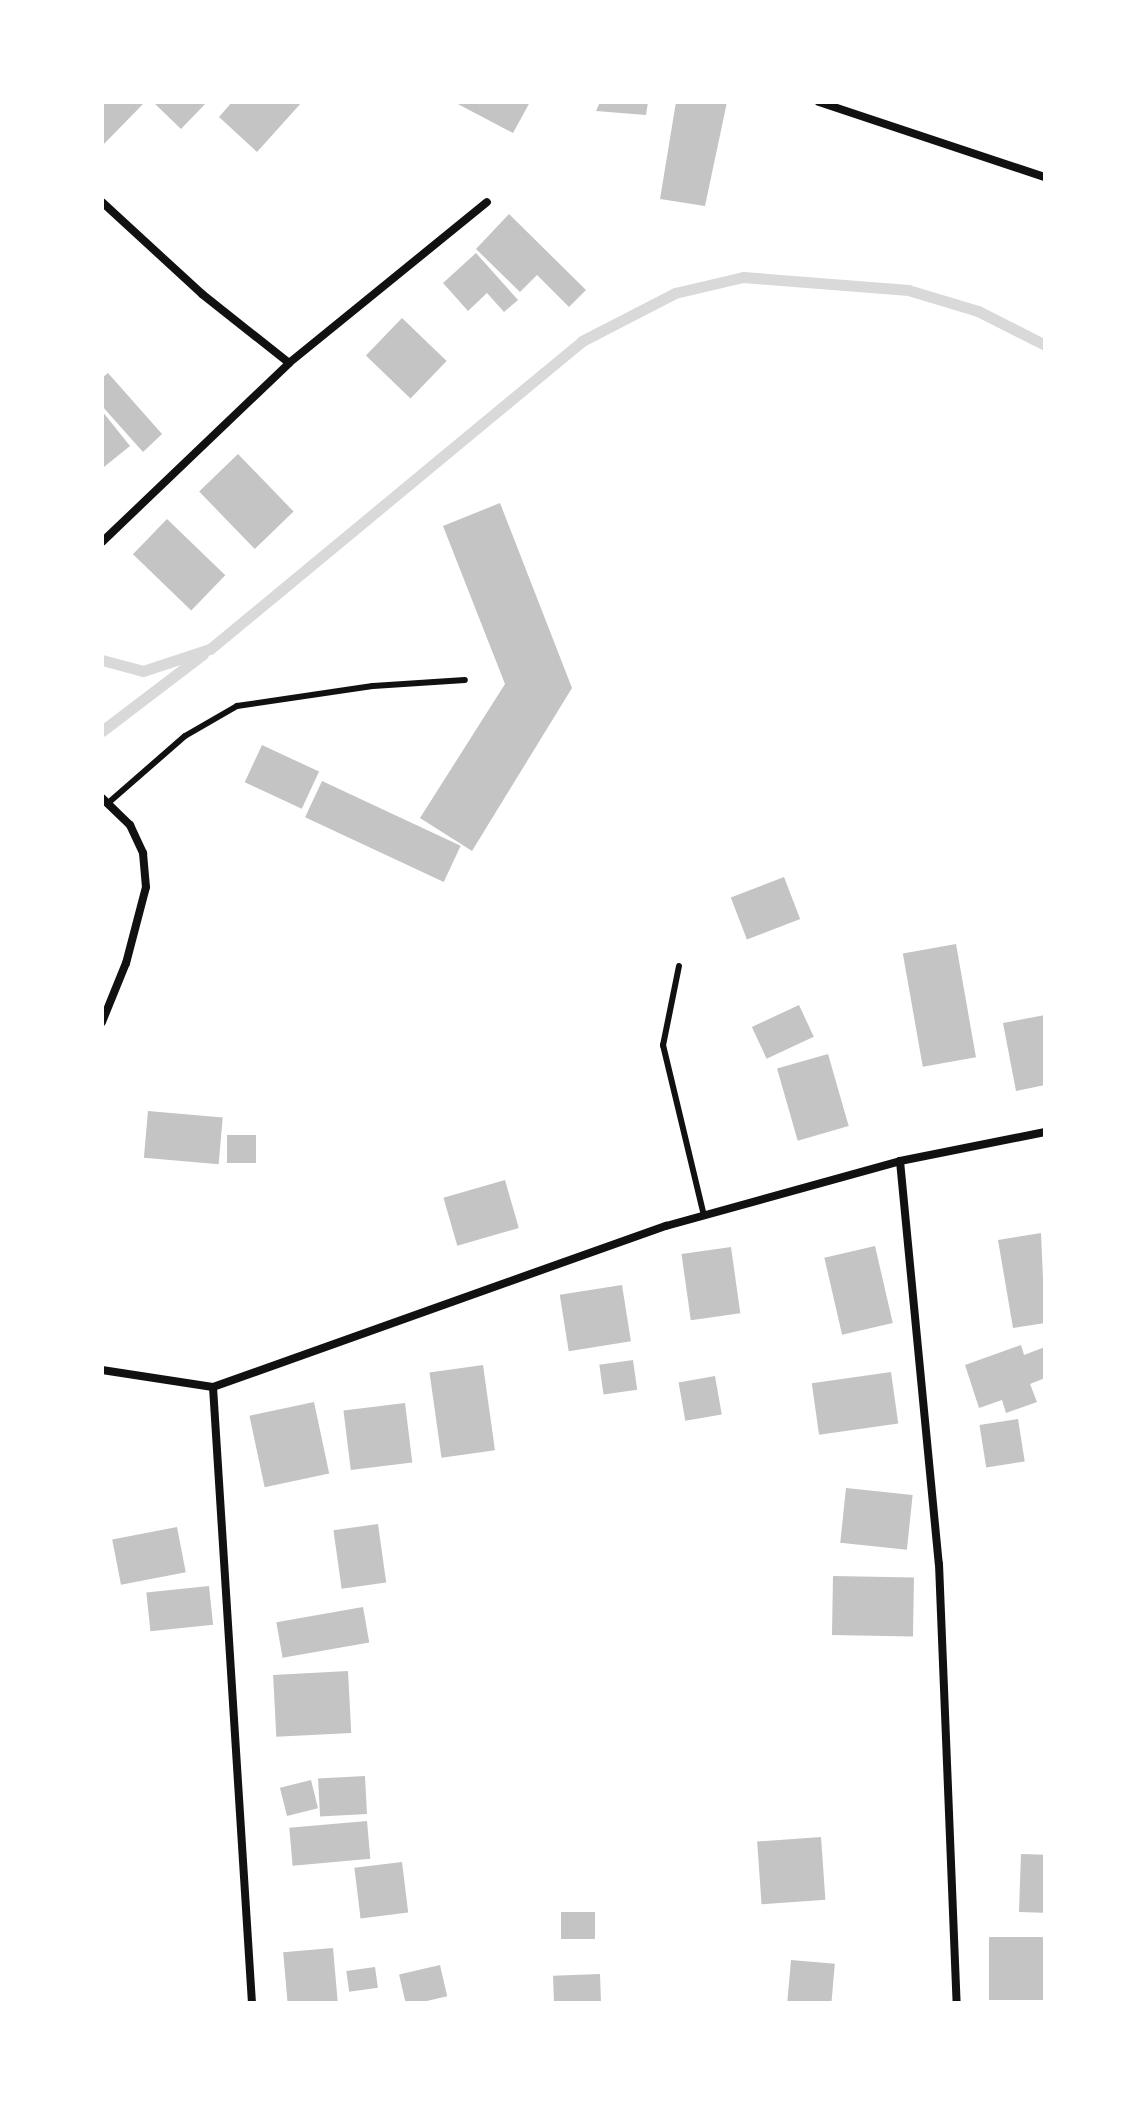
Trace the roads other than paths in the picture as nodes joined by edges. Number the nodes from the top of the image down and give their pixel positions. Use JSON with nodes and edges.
{"nodes":[{"id":1,"x":819,"y":102,"type":"edge"},
{"id":2,"x":1045,"y":177,"type":"edge"},
{"id":3,"x":102,"y":202,"type":"edge"},
{"id":4,"x":487,"y":202,"type":"dead end"},
{"id":5,"x":289,"y":363,"type":"junction"},
{"id":6,"x":102,"y":542,"type":"edge"},
{"id":7,"x":465,"y":680,"type":"dead end"},
{"id":8,"x":105,"y":801,"type":"edge"},
{"id":9,"x":679,"y":966,"type":"dead end"},
{"id":10,"x":102,"y":1022,"type":"edge"},
{"id":11,"x":1045,"y":1132,"type":"edge"},
{"id":12,"x":900,"y":1161,"type":"junction"},
{"id":13,"x":704,"y":1216,"type":"junction"},
{"id":14,"x":102,"y":1370,"type":"edge"},
{"id":15,"x":213,"y":1387,"type":"junction"},
{"id":16,"x":252,"y":2003,"type":"edge"},
{"id":17,"x":957,"y":2003,"type":"edge"}],
"edges":[{"from":1,"to":2,"type":"street"},
{"from":3,"to":5,"type":"street"},
{"from":4,"to":5,"type":"street"},
{"from":5,"to":6,"type":"street"},
{"from":7,"to":8,"type":"lane"},
{"from":8,"to":10,"type":"street"},
{"from":9,"to":13,"type":"lane"},
{"from":11,"to":12,"type":"street"},
{"from":12,"to":13,"type":"street"},
{"from":12,"to":17,"type":"street"},
{"from":13,"to":15,"type":"street"},
{"from":14,"to":15,"type":"street"},
{"from":15,"to":16,"type":"street"}]}
